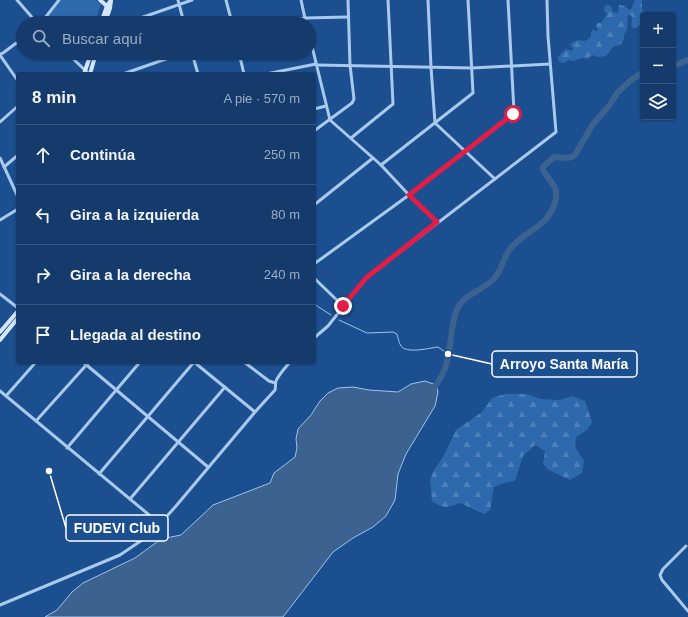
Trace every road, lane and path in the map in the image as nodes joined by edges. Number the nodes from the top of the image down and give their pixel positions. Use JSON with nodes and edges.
{"nodes":[{"id":1,"x":17,"y":0,"type":"edge"},
{"id":2,"x":59,"y":0,"type":"edge"},
{"id":3,"x":100,"y":0,"type":"edge"},
{"id":4,"x":110,"y":0,"type":"edge"},
{"id":5,"x":178,"y":0,"type":"edge"},
{"id":6,"x":192,"y":0,"type":"edge"},
{"id":7,"x":226,"y":0,"type":"edge"},
{"id":8,"x":301,"y":0,"type":"edge"},
{"id":9,"x":348,"y":0,"type":"edge"},
{"id":10,"x":388,"y":0,"type":"edge"},
{"id":11,"x":428,"y":0,"type":"edge"},
{"id":12,"x":468,"y":0,"type":"edge"},
{"id":13,"x":508,"y":0,"type":"edge"},
{"id":14,"x":547,"y":0,"type":"edge"},
{"id":15,"x":179,"y":4,"type":"junction"},
{"id":16,"x":108,"y":7,"type":"junction"},
{"id":17,"x":30,"y":16,"type":"edge"},
{"id":18,"x":46,"y":16,"type":"edge"},
{"id":19,"x":104,"y":16,"type":"edge"},
{"id":20,"x":106,"y":16,"type":"edge"},
{"id":21,"x":146,"y":16,"type":"edge"},
{"id":22,"x":182,"y":16,"type":"edge"},
{"id":23,"x":230,"y":16,"type":"edge"},
{"id":24,"x":305,"y":16,"type":"edge"},
{"id":25,"x":348,"y":17,"type":"junction"},
{"id":26,"x":316,"y":18,"type":"edge"},
{"id":27,"x":16,"y":43,"type":"edge"},
{"id":28,"x":0,"y":54,"type":"edge"},
{"id":29,"x":74,"y":60,"type":"edge"},
{"id":30,"x":89,"y":60,"type":"edge"},
{"id":31,"x":94,"y":60,"type":"edge"},
{"id":32,"x":162,"y":60,"type":"edge"},
{"id":33,"x":194,"y":60,"type":"edge"},
{"id":34,"x":241,"y":60,"type":"edge"},
{"id":35,"x":315,"y":60,"type":"edge"},
{"id":36,"x":550,"y":64,"type":"junction"},
{"id":37,"x":316,"y":65,"type":"junction"},
{"id":38,"x":350,"y":65,"type":"junction"},
{"id":39,"x":431,"y":67,"type":"junction"},
{"id":40,"x":510,"y":67,"type":"junction"},
{"id":41,"x":392,"y":68,"type":"junction"},
{"id":42,"x":472,"y":68,"type":"junction"},
{"id":43,"x":85,"y":72,"type":"edge"},
{"id":44,"x":91,"y":72,"type":"edge"},
{"id":45,"x":129,"y":72,"type":"edge"},
{"id":46,"x":197,"y":72,"type":"edge"},
{"id":47,"x":244,"y":72,"type":"edge"},
{"id":48,"x":277,"y":72,"type":"edge"},
{"id":49,"x":16,"y":78,"type":"edge"},
{"id":50,"x":326,"y":106,"type":"junction"},
{"id":51,"x":16,"y":108,"type":"edge"},
{"id":52,"x":316,"y":108,"type":"edge"},
{"id":53,"x":330,"y":120,"type":"junction"},
{"id":54,"x":0,"y":122,"type":"edge"},
{"id":55,"x":435,"y":123,"type":"junction"},
{"id":56,"x":316,"y":130,"type":"edge"},
{"id":57,"x":351,"y":138,"type":"junction"},
{"id":58,"x":466,"y":151,"type":"junction"},
{"id":59,"x":16,"y":157,"type":"edge"},
{"id":60,"x":0,"y":158,"type":"edge"},
{"id":61,"x":373,"y":158,"type":"junction"},
{"id":62,"x":380,"y":165,"type":"junction"},
{"id":63,"x":4,"y":167,"type":"junction"},
{"id":64,"x":495,"y":180,"type":"junction"},
{"id":65,"x":16,"y":193,"type":"edge"},
{"id":66,"x":409,"y":195,"type":"junction"},
{"id":67,"x":316,"y":203,"type":"edge"},
{"id":68,"x":16,"y":210,"type":"edge"},
{"id":69,"x":0,"y":220,"type":"edge"},
{"id":70,"x":437,"y":222,"type":"junction"},
{"id":71,"x":316,"y":263,"type":"edge"},
{"id":72,"x":316,"y":280,"type":"edge"},
{"id":73,"x":0,"y":294,"type":"edge"},
{"id":74,"x":343,"y":306,"type":"junction"},
{"id":75,"x":16,"y":307,"type":"edge"},
{"id":76,"x":16,"y":312,"type":"edge"},
{"id":77,"x":16,"y":320,"type":"edge"},
{"id":78,"x":0,"y":332,"type":"edge"},
{"id":79,"x":316,"y":336,"type":"edge"},
{"id":80,"x":0,"y":340,"type":"edge"},
{"id":81,"x":34,"y":364,"type":"edge"},
{"id":82,"x":87,"y":364,"type":"edge"},
{"id":83,"x":89,"y":364,"type":"edge"},
{"id":84,"x":138,"y":364,"type":"edge"},
{"id":85,"x":192,"y":364,"type":"edge"},
{"id":86,"x":196,"y":364,"type":"edge"},
{"id":87,"x":247,"y":364,"type":"edge"},
{"id":88,"x":288,"y":364,"type":"edge"},
{"id":89,"x":275,"y":383,"type":"junction"},
{"id":90,"x":225,"y":387,"type":"junction"},
{"id":91,"x":117,"y":390,"type":"junction"},
{"id":92,"x":0,"y":392,"type":"edge"},
{"id":93,"x":6,"y":396,"type":"junction"},
{"id":94,"x":254,"y":412,"type":"junction"},
{"id":95,"x":148,"y":416,"type":"junction"},
{"id":96,"x":36,"y":421,"type":"junction"},
{"id":97,"x":178,"y":441,"type":"junction"},
{"id":98,"x":67,"y":448,"type":"junction"},
{"id":99,"x":208,"y":467,"type":"junction"},
{"id":100,"x":99,"y":474,"type":"junction"},
{"id":101,"x":130,"y":499,"type":"junction"},
{"id":102,"x":160,"y":524,"type":"junction"},
{"id":103,"x":686,"y":546,"type":"dead end"},
{"id":104,"x":0,"y":605,"type":"edge"},
{"id":105,"x":688,"y":611,"type":"edge"}],
"edges":[{"from":1,"to":17,"type":"street"},
{"from":2,"to":18,"type":"street"},
{"from":3,"to":16,"type":"street"},
{"from":4,"to":16,"type":"street"},
{"from":5,"to":15,"type":"street"},
{"from":6,"to":15,"type":"street"},
{"from":7,"to":23,"type":"street"},
{"from":8,"to":24,"type":"street"},
{"from":9,"to":25,"type":"street"},
{"from":10,"to":41,"type":"street"},
{"from":11,"to":39,"type":"street"},
{"from":12,"to":42,"type":"street"},
{"from":13,"to":40,"type":"street"},
{"from":14,"to":36,"type":"street"},
{"from":15,"to":21,"type":"street"},
{"from":15,"to":22,"type":"street"},
{"from":16,"to":19,"type":"street"},
{"from":16,"to":20,"type":"street"},
{"from":25,"to":26,"type":"street"},
{"from":25,"to":38,"type":"street"},
{"from":27,"to":28,"type":"street"},
{"from":28,"to":49,"type":"street"},
{"from":29,"to":43,"type":"street"},
{"from":30,"to":43,"type":"street"},
{"from":31,"to":44,"type":"street"},
{"from":32,"to":45,"type":"street"},
{"from":33,"to":46,"type":"street"},
{"from":34,"to":47,"type":"street"},
{"from":35,"to":37,"type":"street"},
{"from":36,"to":40,"type":"street"},
{"from":36,"to":64,"type":"street"},
{"from":37,"to":38,"type":"street"},
{"from":37,"to":48,"type":"street"},
{"from":37,"to":50,"type":"street"},
{"from":38,"to":41,"type":"street"},
{"from":38,"to":53,"type":"street"},
{"from":39,"to":41,"type":"street"},
{"from":39,"to":42,"type":"street"},
{"from":39,"to":55,"type":"street"},
{"from":40,"to":42,"type":"street"},
{"from":40,"to":58,"type":"street"},
{"from":41,"to":57,"type":"street"},
{"from":42,"to":55,"type":"street"},
{"from":50,"to":52,"type":"street"},
{"from":50,"to":53,"type":"street"},
{"from":51,"to":54,"type":"street"},
{"from":53,"to":56,"type":"street"},
{"from":53,"to":57,"type":"street"},
{"from":55,"to":58,"type":"street"},
{"from":55,"to":62,"type":"street"},
{"from":57,"to":61,"type":"street"},
{"from":58,"to":64,"type":"street"},
{"from":58,"to":66,"type":"street"},
{"from":59,"to":63,"type":"street"},
{"from":60,"to":63,"type":"street"},
{"from":61,"to":62,"type":"street"},
{"from":61,"to":67,"type":"street"},
{"from":62,"to":66,"type":"street"},
{"from":63,"to":65,"type":"street"},
{"from":64,"to":70,"type":"street"},
{"from":66,"to":70,"type":"street"},
{"from":66,"to":71,"type":"street"},
{"from":68,"to":69,"type":"street"},
{"from":70,"to":74,"type":"street"},
{"from":72,"to":74,"type":"street"},
{"from":73,"to":75,"type":"street"},
{"from":74,"to":79,"type":"street"},
{"from":76,"to":78,"type":"street"},
{"from":77,"to":80,"type":"street"},
{"from":81,"to":93,"type":"street"},
{"from":82,"to":96,"type":"street"},
{"from":83,"to":91,"type":"street"},
{"from":84,"to":91,"type":"street"},
{"from":85,"to":95,"type":"street"},
{"from":86,"to":90,"type":"street"},
{"from":87,"to":89,"type":"street"},
{"from":88,"to":89,"type":"street"},
{"from":89,"to":94,"type":"street"},
{"from":90,"to":94,"type":"street"},
{"from":90,"to":97,"type":"street"},
{"from":91,"to":95,"type":"street"},
{"from":91,"to":98,"type":"street"},
{"from":92,"to":93,"type":"street"},
{"from":93,"to":96,"type":"street"},
{"from":94,"to":99,"type":"street"},
{"from":95,"to":97,"type":"street"},
{"from":95,"to":100,"type":"street"},
{"from":96,"to":98,"type":"street"},
{"from":97,"to":99,"type":"street"},
{"from":97,"to":101,"type":"street"},
{"from":98,"to":100,"type":"street"},
{"from":99,"to":102,"type":"street"},
{"from":100,"to":101,"type":"street"},
{"from":101,"to":102,"type":"street"},
{"from":102,"to":104,"type":"street"},
{"from":103,"to":105,"type":"street"}]}
